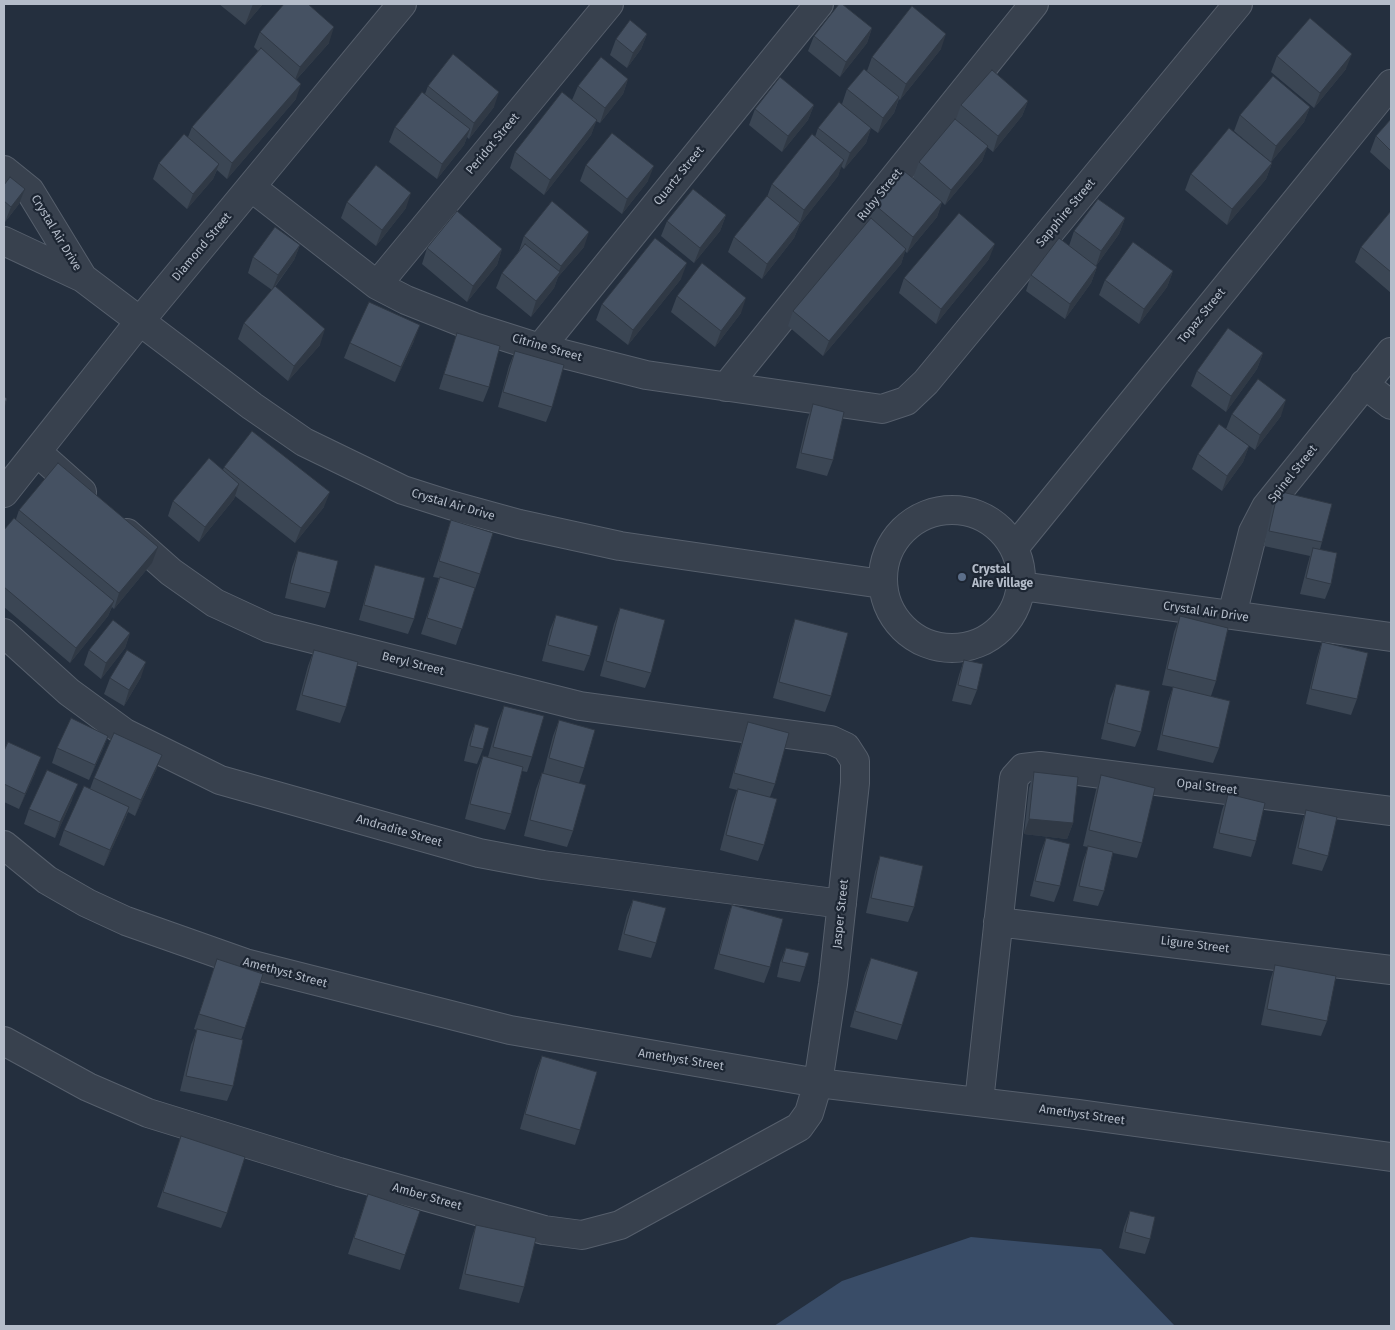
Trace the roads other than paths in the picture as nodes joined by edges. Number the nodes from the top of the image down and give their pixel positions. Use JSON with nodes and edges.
{"nodes":[{"id":1,"x":402,"y":4,"type":"edge"},
{"id":2,"x":609,"y":4,"type":"edge"},
{"id":3,"x":819,"y":4,"type":"edge"},
{"id":4,"x":1034,"y":4,"type":"edge"},
{"id":5,"x":1238,"y":4,"type":"edge"},
{"id":6,"x":1391,"y":84,"type":"edge"},
{"id":7,"x":4,"y":170,"type":"edge"},
{"id":8,"x":251,"y":188,"type":"junction"},
{"id":9,"x":4,"y":241,"type":"edge"},
{"id":10,"x":84,"y":278,"type":"junction"},
{"id":11,"x":377,"y":285,"type":"junction"},
{"id":12,"x":140,"y":321,"type":"junction"},
{"id":13,"x":540,"y":348,"type":"junction"},
{"id":14,"x":1391,"y":352,"type":"edge"},
{"id":15,"x":1364,"y":384,"type":"junction"},
{"id":16,"x":726,"y":387,"type":"junction"},
{"id":17,"x":1391,"y":405,"type":"edge"},
{"id":18,"x":882,"y":409,"type":"joint"},
{"id":19,"x":37,"y":452,"type":"junction"},
{"id":20,"x":4,"y":493,"type":"edge"},
{"id":21,"x":1014,"y":548,"type":"junction"},
{"id":22,"x":882,"y":584,"type":"junction"},
{"id":23,"x":1021,"y":586,"type":"junction"},
{"id":24,"x":1232,"y":615,"type":"junction"},
{"id":25,"x":4,"y":633,"type":"edge"},
{"id":26,"x":1391,"y":637,"type":"edge"},
{"id":27,"x":846,"y":747,"type":"joint"},
{"id":28,"x":1391,"y":811,"type":"edge"},
{"id":29,"x":4,"y":845,"type":"edge"},
{"id":30,"x":842,"y":904,"type":"junction"},
{"id":31,"x":998,"y":922,"type":"junction"},
{"id":32,"x":1391,"y":970,"type":"edge"},
{"id":33,"x":4,"y":1041,"type":"edge"},
{"id":34,"x":818,"y":1082,"type":"junction"},
{"id":35,"x":979,"y":1102,"type":"junction"},
{"id":36,"x":1391,"y":1157,"type":"edge"}],
"edges":[{"from":1,"to":8,"type":"street","name":"Diamond Street"},
{"from":2,"to":11,"type":"street","name":"Peridot Street"},
{"from":3,"to":13,"type":"street","name":"Quartz Street"},
{"from":4,"to":16,"type":"street","name":"Ruby Street"},
{"from":5,"to":18,"type":"street","name":"Sapphire Street"},
{"from":6,"to":21,"type":"street","name":"Topaz Street"},
{"from":7,"to":10,"type":"street","name":"Crystal Air Drive"},
{"from":8,"to":11,"type":"street","name":"Citrine Street"},
{"from":8,"to":12,"type":"street","name":"Diamond Street"},
{"from":9,"to":10,"type":"street","name":"Crystal Air Drive"},
{"from":10,"to":12,"type":"street","name":"Crystal Air Drive"},
{"from":11,"to":13,"type":"street","name":"Citrine Street"},
{"from":12,"to":19,"type":"street","name":"Diamond Street"},
{"from":12,"to":22,"type":"street","name":"Crystal Air Drive"},
{"from":13,"to":16,"type":"street","name":"Citrine Street"},
{"from":14,"to":15,"type":"street","name":"Spinel Street"},
{"from":15,"to":17,"type":"street"},
{"from":15,"to":24,"type":"street","name":"Spinel Street"},
{"from":16,"to":18,"type":"street","name":"Citrine Street"},
{"from":19,"to":20,"type":"street","name":"Diamond Street"},
{"from":19,"to":27,"type":"street","name":"Beryl Street"},
{"from":21,"to":22,"type":"street"},
{"from":21,"to":23,"type":"street"},
{"from":22,"to":23,"type":"street"},
{"from":23,"to":24,"type":"street","name":"Crystal Air Drive"},
{"from":24,"to":26,"type":"street","name":"Crystal Air Drive"},
{"from":25,"to":30,"type":"street","name":"Andradite Street"},
{"from":27,"to":30,"type":"street","name":"Jasper Street"},
{"from":28,"to":31,"type":"street","name":"Opal Street"},
{"from":29,"to":34,"type":"street","name":"Amethyst Street"},
{"from":30,"to":34,"type":"street","name":"Jasper Street"},
{"from":31,"to":32,"type":"street","name":"Ligure Street"},
{"from":31,"to":35,"type":"street"},
{"from":33,"to":34,"type":"street","name":"Amber Street"},
{"from":34,"to":35,"type":"street","name":"Amethyst Street"},
{"from":35,"to":36,"type":"street","name":"Amethyst Street"}]}
